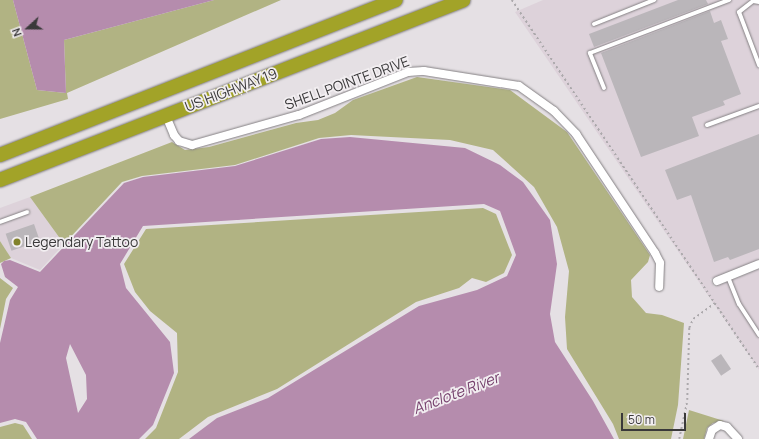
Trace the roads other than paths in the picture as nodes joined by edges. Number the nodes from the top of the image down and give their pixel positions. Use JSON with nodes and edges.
{"nodes":[{"id":1,"x":396,"y":0,"type":"edge"},
{"id":2,"x":463,"y":0,"type":"edge"},
{"id":3,"x":654,"y":0,"type":"edge"},
{"id":4,"x":729,"y":0,"type":"edge"},
{"id":5,"x":753,"y":1,"type":"edge"},
{"id":6,"x":759,"y":2,"type":"edge"},
{"id":7,"x":594,"y":24,"type":"dead end"},
{"id":8,"x":759,"y":65,"type":"edge"},
{"id":9,"x":604,"y":88,"type":"dead end"},
{"id":10,"x":759,"y":106,"type":"edge"},
{"id":11,"x":166,"y":116,"type":"junction"},
{"id":12,"x":707,"y":125,"type":"dead end"},
{"id":13,"x":1,"y":155,"type":"edge"},
{"id":14,"x":0,"y":180,"type":"edge"},
{"id":15,"x":27,"y":212,"type":"dead end"},
{"id":16,"x":0,"y":222,"type":"edge"},
{"id":17,"x":759,"y":264,"type":"edge"},
{"id":18,"x":728,"y":276,"type":"junction"},
{"id":19,"x":717,"y":281,"type":"dead end"},
{"id":20,"x":659,"y":287,"type":"dead end"},
{"id":21,"x":759,"y":335,"type":"edge"},
{"id":22,"x":709,"y":439,"type":"edge"},
{"id":23,"x":738,"y":439,"type":"edge"}],
"edges":[{"from":1,"to":13,"type":"highway","name":"US HIGHWAY 19"},
{"from":2,"to":11,"type":"highway","name":"US HIGHWAY 19"},
{"from":3,"to":7,"type":"lane"},
{"from":4,"to":9,"type":"lane"},
{"from":5,"to":6,"type":"lane"},
{"from":5,"to":8,"type":"lane"},
{"from":10,"to":12,"type":"lane"},
{"from":11,"to":14,"type":"highway","name":"US HIGHWAY 19"},
{"from":11,"to":20,"type":"street","name":"SHELL POINTE DRIVE"},
{"from":15,"to":16,"type":"lane"},
{"from":17,"to":18,"type":"street"},
{"from":18,"to":19,"type":"street"},
{"from":18,"to":21,"type":"lane"},
{"from":22,"to":23,"type":"street"}]}
